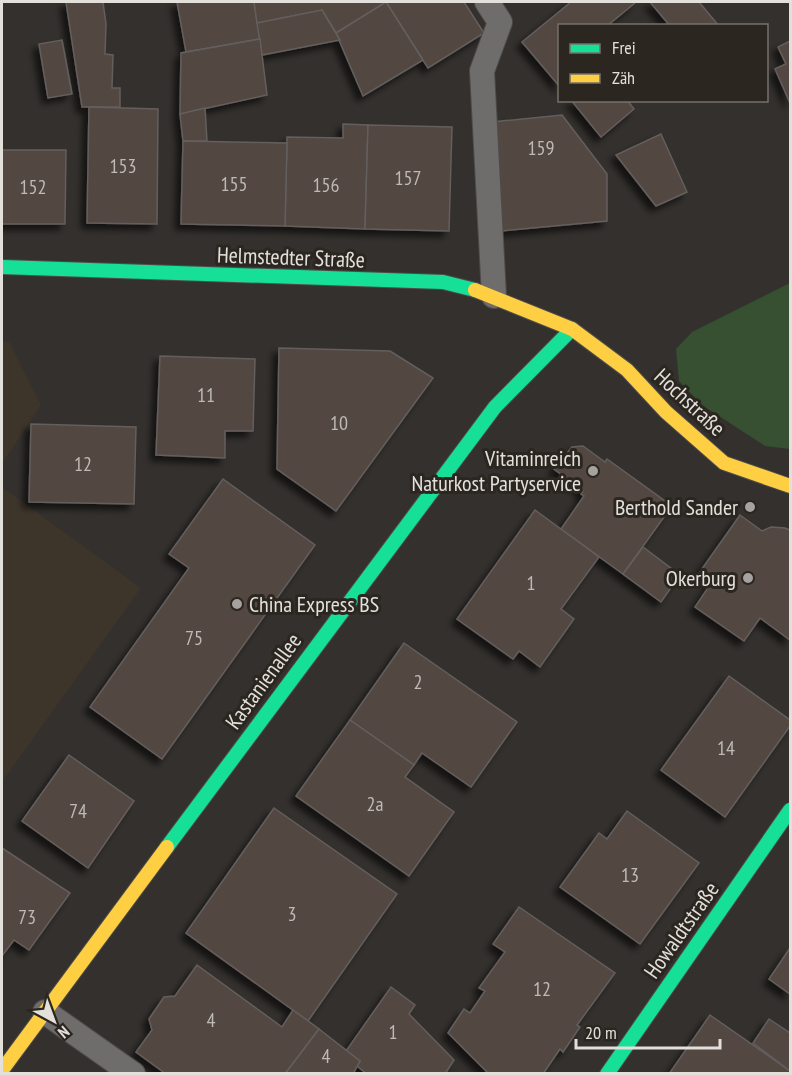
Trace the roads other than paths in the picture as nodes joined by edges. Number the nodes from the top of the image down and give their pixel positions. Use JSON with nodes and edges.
{"nodes":[{"id":1,"x":487,"y":2,"type":"edge"},
{"id":2,"x":2,"y":267,"type":"edge"},
{"id":3,"x":494,"y":296,"type":"junction"},
{"id":4,"x":572,"y":329,"type":"junction"},
{"id":5,"x":790,"y":486,"type":"edge"},
{"id":6,"x":790,"y":810,"type":"edge"},
{"id":7,"x":45,"y":1012,"type":"junction"},
{"id":8,"x":2,"y":1070,"type":"edge"},
{"id":9,"x":133,"y":1074,"type":"edge"},
{"id":10,"x":606,"y":1074,"type":"edge"}],
"edges":[{"from":1,"to":3,"type":"lane"},
{"from":2,"to":3,"type":"street","name":"Helmstedter Straße"},
{"from":3,"to":4,"type":"street","name":"Helmstedter Straße"},
{"from":4,"to":5,"type":"street","name":"Hochstraße"},
{"from":4,"to":7,"type":"street","name":"Kastanienallee"},
{"from":6,"to":10,"type":"street","name":"Howaldtstraße"},
{"from":7,"to":8,"type":"street","name":"Kastanienallee"},
{"from":7,"to":9,"type":"lane"}]}
